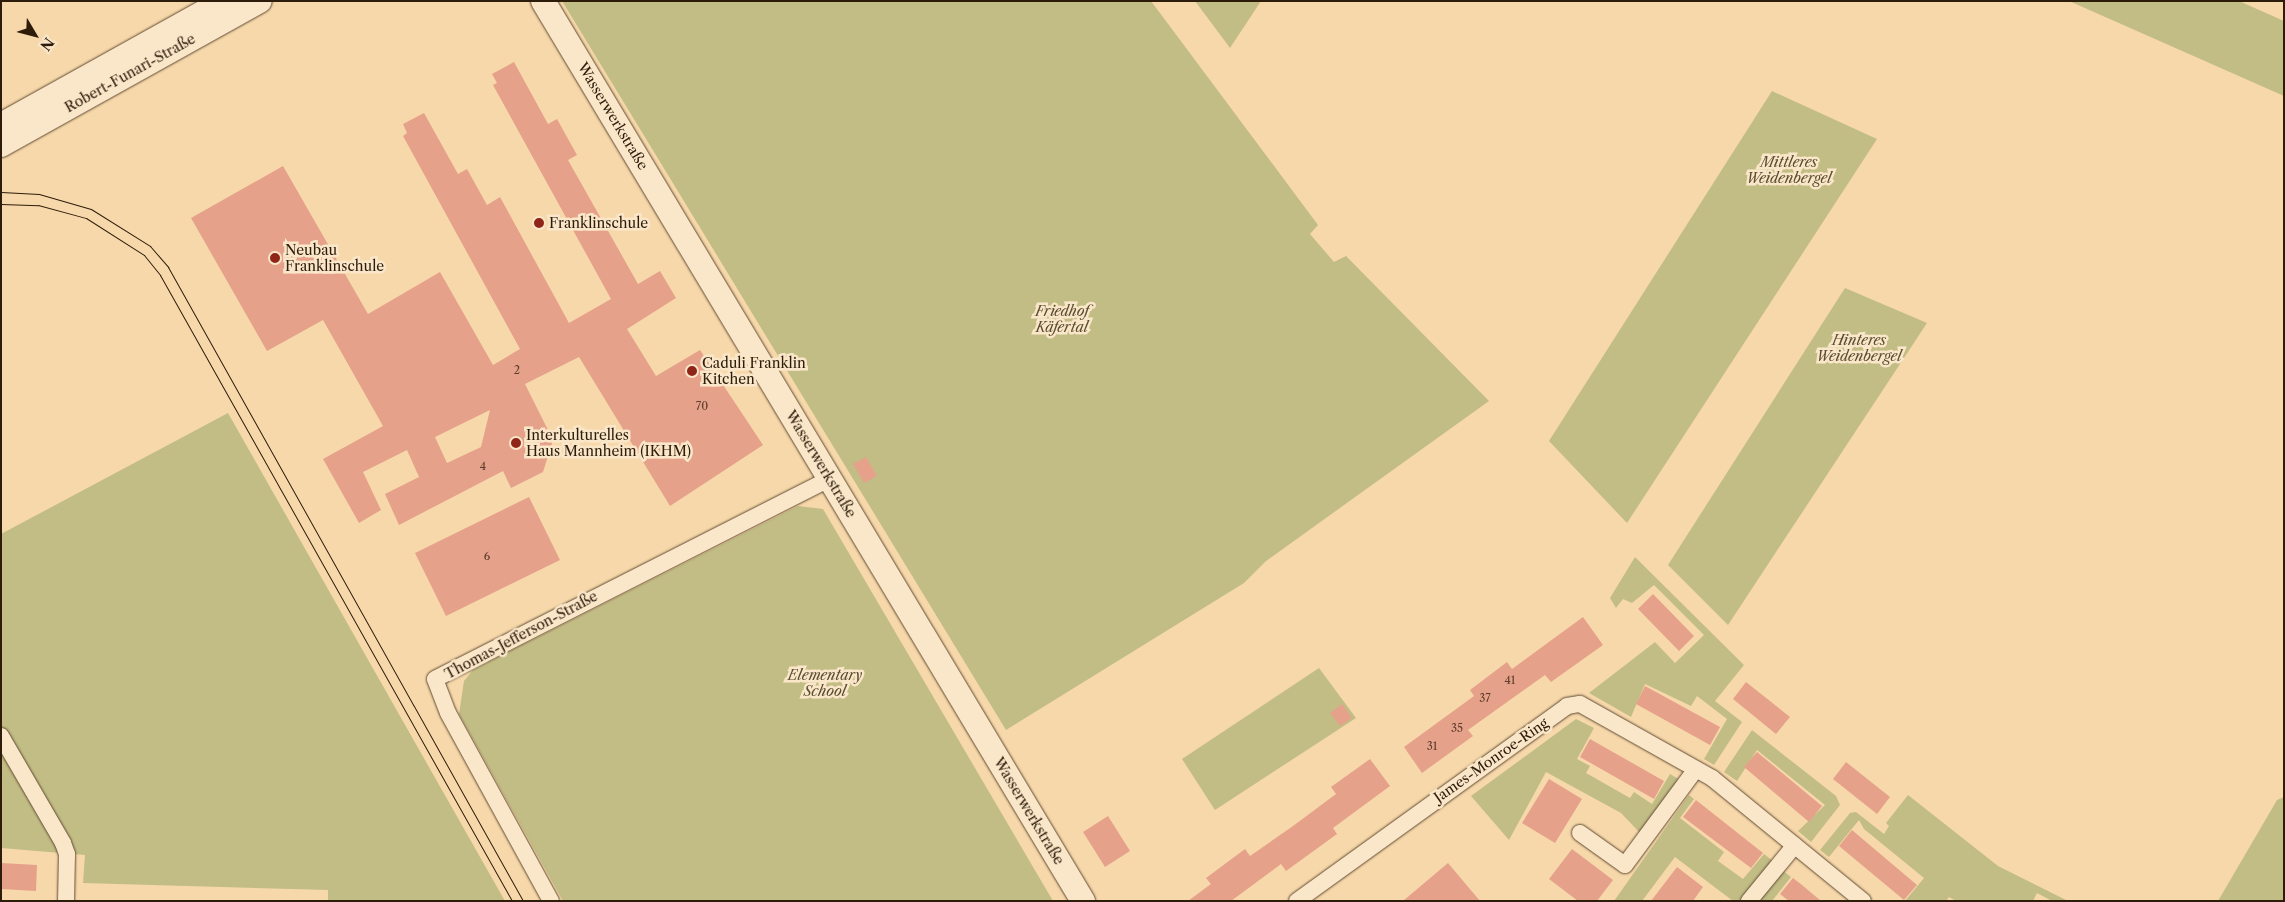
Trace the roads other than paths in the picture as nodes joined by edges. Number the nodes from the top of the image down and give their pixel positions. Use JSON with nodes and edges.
{"nodes":[{"id":1,"x":224,"y":1,"type":"edge"},
{"id":2,"x":260,"y":1,"type":"edge"},
{"id":3,"x":543,"y":1,"type":"edge"},
{"id":4,"x":1,"y":125,"type":"edge"},
{"id":5,"x":1,"y":145,"type":"edge"},
{"id":6,"x":830,"y":479,"type":"junction"},
{"id":7,"x":1,"y":736,"type":"edge"},
{"id":8,"x":1696,"y":769,"type":"junction"},
{"id":9,"x":1580,"y":833,"type":"dead end"},
{"id":10,"x":1795,"y":845,"type":"junction"},
{"id":11,"x":66,"y":901,"type":"edge"},
{"id":12,"x":551,"y":901,"type":"edge"},
{"id":13,"x":1083,"y":901,"type":"edge"},
{"id":14,"x":1297,"y":901,"type":"edge"},
{"id":15,"x":1749,"y":901,"type":"edge"},
{"id":16,"x":1863,"y":901,"type":"edge"}],
"edges":[{"from":1,"to":4,"type":"street","name":"Robert-Funari-Straße"},
{"from":2,"to":5,"type":"street","name":"Robert-Funari-Straße"},
{"from":3,"to":6,"type":"street","name":"Wasserwerkstraße"},
{"from":6,"to":12,"type":"street","name":"Thomas-Jefferson-Straße"},
{"from":6,"to":13,"type":"street","name":"Wasserwerkstraße"},
{"from":7,"to":11,"type":"street"},
{"from":8,"to":9,"type":"street"},
{"from":8,"to":10,"type":"street","name":"James-Monroe-Ring"},
{"from":8,"to":14,"type":"street","name":"James-Monroe-Ring"},
{"from":10,"to":15,"type":"street"},
{"from":10,"to":16,"type":"street","name":"James-Monroe-Ring"}]}
